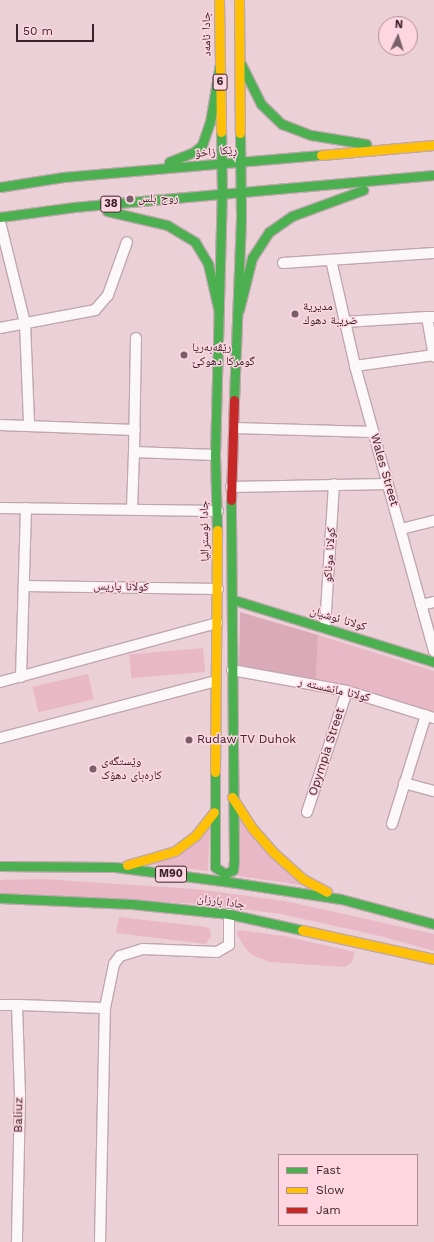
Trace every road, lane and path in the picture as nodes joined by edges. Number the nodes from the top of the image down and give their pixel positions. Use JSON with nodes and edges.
{"nodes":[{"id":1,"x":219,"y":0,"type":"edge"},
{"id":2,"x":239,"y":0,"type":"edge"},
{"id":3,"x":220,"y":64,"type":"junction"},
{"id":4,"x":240,"y":64,"type":"junction"},
{"id":5,"x":434,"y":145,"type":"edge"},
{"id":6,"x":413,"y":148,"type":"junction"},
{"id":7,"x":242,"y":162,"type":"junction"},
{"id":8,"x":221,"y":164,"type":"junction"},
{"id":9,"x":134,"y":171,"type":"junction"},
{"id":10,"x":434,"y":175,"type":"edge"},
{"id":11,"x":415,"y":177,"type":"junction"},
{"id":12,"x":0,"y":187,"type":"edge"},
{"id":13,"x":241,"y":192,"type":"junction"},
{"id":14,"x":222,"y":194,"type":"junction"},
{"id":15,"x":74,"y":207,"type":"junction"},
{"id":16,"x":0,"y":217,"type":"edge"},
{"id":17,"x":0,"y":222,"type":"edge"},
{"id":18,"x":127,"y":242,"type":"dead end"},
{"id":19,"x":434,"y":254,"type":"edge"},
{"id":20,"x":331,"y":260,"type":"junction"},
{"id":21,"x":283,"y":263,"type":"dead end"},
{"id":22,"x":239,"y":310,"type":"junction"},
{"id":23,"x":219,"y":312,"type":"junction"},
{"id":24,"x":430,"y":317,"type":"edge"},
{"id":25,"x":344,"y":322,"type":"junction"},
{"id":26,"x":26,"y":323,"type":"junction"},
{"id":27,"x":0,"y":328,"type":"edge"},
{"id":28,"x":136,"y":338,"type":"dead end"},
{"id":29,"x":434,"y":355,"type":"edge"},
{"id":30,"x":355,"y":366,"type":"junction"},
{"id":31,"x":29,"y":424,"type":"junction"},
{"id":32,"x":0,"y":425,"type":"edge"},
{"id":33,"x":234,"y":428,"type":"junction"},
{"id":34,"x":134,"y":430,"type":"junction"},
{"id":35,"x":373,"y":432,"type":"junction"},
{"id":36,"x":134,"y":452,"type":"junction"},
{"id":37,"x":215,"y":455,"type":"junction"},
{"id":38,"x":334,"y":484,"type":"junction"},
{"id":39,"x":388,"y":484,"type":"junction"},
{"id":40,"x":231,"y":487,"type":"junction"},
{"id":41,"x":0,"y":508,"type":"edge"},
{"id":42,"x":26,"y":508,"type":"junction"},
{"id":43,"x":132,"y":510,"type":"junction"},
{"id":44,"x":218,"y":511,"type":"junction"},
{"id":45,"x":434,"y":521,"type":"edge"},
{"id":46,"x":401,"y":530,"type":"junction"},
{"id":47,"x":25,"y":586,"type":"junction"},
{"id":48,"x":218,"y":589,"type":"junction"},
{"id":49,"x":234,"y":600,"type":"junction"},
{"id":50,"x":434,"y":602,"type":"edge"},
{"id":51,"x":422,"y":605,"type":"junction"},
{"id":52,"x":217,"y":623,"type":"junction"},
{"id":53,"x":325,"y":627,"type":"junction"},
{"id":54,"x":434,"y":651,"type":"edge"},
{"id":55,"x":434,"y":662,"type":"edge"},
{"id":56,"x":232,"y":670,"type":"junction"},
{"id":57,"x":21,"y":677,"type":"junction"},
{"id":58,"x":215,"y":681,"type":"junction"},
{"id":59,"x":0,"y":682,"type":"edge"},
{"id":60,"x":347,"y":692,"type":"junction"},
{"id":61,"x":430,"y":716,"type":"edge"},
{"id":62,"x":0,"y":738,"type":"edge"},
{"id":63,"x":404,"y":783,"type":"junction"},
{"id":64,"x":434,"y":791,"type":"edge"},
{"id":65,"x":232,"y":797,"type":"junction"},
{"id":66,"x":214,"y":812,"type":"junction"},
{"id":67,"x":307,"y":812,"type":"dead end"},
{"id":68,"x":392,"y":824,"type":"dead end"},
{"id":69,"x":0,"y":866,"type":"edge"},
{"id":70,"x":115,"y":867,"type":"junction"},
{"id":71,"x":0,"y":898,"type":"edge"},
{"id":72,"x":341,"y":899,"type":"junction"},
{"id":73,"x":229,"y":914,"type":"junction"},
{"id":74,"x":434,"y":924,"type":"edge"},
{"id":75,"x":434,"y":959,"type":"edge"},
{"id":76,"x":0,"y":1005,"type":"edge"},
{"id":77,"x":17,"y":1005,"type":"junction"},
{"id":78,"x":105,"y":1008,"type":"junction"},
{"id":79,"x":17,"y":1242,"type":"edge"},
{"id":80,"x":100,"y":1242,"type":"edge"}],
"edges":[{"from":1,"to":3,"type":"main road","name":"جادا ئامەد","number":"6"},
{"from":2,"to":4,"type":"main road","number":"6"},
{"from":3,"to":8,"type":"main road","name":"جادا ئامەد","number":"6"},
{"from":3,"to":9,"type":"main road"},
{"from":4,"to":6,"type":"main road"},
{"from":4,"to":7,"type":"main road","number":"6"},
{"from":5,"to":6,"type":"main road","name":"ڕێکا زاخۆ"},
{"from":6,"to":7,"type":"main road","name":"ڕێکا زاخۆ"},
{"from":7,"to":8,"type":"main road","name":"ڕێکا زاخۆ"},
{"from":7,"to":13,"type":"main road"},
{"from":8,"to":9,"type":"main road","name":"ڕێکا زاخۆ"},
{"from":8,"to":14,"type":"main road","name":"جادا ئامەد"},
{"from":9,"to":12,"type":"main road","name":"ڕێکا زاخۆ"},
{"from":10,"to":11,"type":"main road","number":"38"},
{"from":11,"to":13,"type":"main road","number":"38"},
{"from":11,"to":22,"type":"main road"},
{"from":13,"to":14,"type":"main road","number":"38"},
{"from":13,"to":22,"type":"main road"},
{"from":14,"to":15,"type":"main road","number":"38"},
{"from":14,"to":23,"type":"main road","name":"جادا ئوسترالیا"},
{"from":15,"to":16,"type":"main road","number":"38"},
{"from":15,"to":23,"type":"main road"},
{"from":17,"to":26,"type":"street"},
{"from":18,"to":26,"type":"street"},
{"from":19,"to":20,"type":"street"},
{"from":20,"to":21,"type":"street"},
{"from":20,"to":25,"type":"street","name":"Wales Street"},
{"from":22,"to":33,"type":"main road"},
{"from":23,"to":37,"type":"main road","name":"جادا ئوسترالیا"},
{"from":24,"to":25,"type":"street"},
{"from":24,"to":29,"type":"street"},
{"from":25,"to":30,"type":"street","name":"Wales Street"},
{"from":26,"to":27,"type":"street"},
{"from":26,"to":31,"type":"street"},
{"from":28,"to":34,"type":"street"},
{"from":29,"to":30,"type":"street"},
{"from":30,"to":35,"type":"street","name":"Wales Street"},
{"from":31,"to":32,"type":"street"},
{"from":31,"to":34,"type":"street"},
{"from":33,"to":35,"type":"street"},
{"from":33,"to":40,"type":"main road"},
{"from":34,"to":36,"type":"street"},
{"from":35,"to":39,"type":"street","name":"Wales Street"},
{"from":36,"to":37,"type":"street"},
{"from":36,"to":43,"type":"street"},
{"from":37,"to":44,"type":"main road","name":"جادا ئوسترالیا"},
{"from":38,"to":39,"type":"street"},
{"from":38,"to":40,"type":"street"},
{"from":38,"to":53,"type":"street","name":"كولانا موناكو"},
{"from":39,"to":46,"type":"street","name":"Wales Street"},
{"from":40,"to":49,"type":"main road"},
{"from":41,"to":42,"type":"street"},
{"from":42,"to":43,"type":"street"},
{"from":42,"to":47,"type":"street"},
{"from":43,"to":44,"type":"street"},
{"from":44,"to":48,"type":"main road","name":"جادا ئوسترالیا"},
{"from":45,"to":46,"type":"street"},
{"from":46,"to":51,"type":"street","name":"Wales Street"},
{"from":47,"to":48,"type":"street","name":"كولانا پاریس"},
{"from":47,"to":57,"type":"street"},
{"from":48,"to":52,"type":"main road","name":"جادا ئوسترالیا"},
{"from":49,"to":53,"type":"main road","name":"كولانا ئوشيان"},
{"from":49,"to":56,"type":"main road"},
{"from":50,"to":51,"type":"street"},
{"from":51,"to":54,"type":"street","name":"Wales Street"},
{"from":52,"to":57,"type":"street"},
{"from":52,"to":58,"type":"main road","name":"جادا ئوسترالیا"},
{"from":53,"to":55,"type":"main road","name":"كولانا ئوشيان"},
{"from":56,"to":60,"type":"street","name":"كولانا مانشسته ر"},
{"from":56,"to":65,"type":"main road"},
{"from":57,"to":59,"type":"street"},
{"from":58,"to":62,"type":"street"},
{"from":58,"to":66,"type":"main road","name":"جادا ئوسترالیا"},
{"from":60,"to":61,"type":"street","name":"كولانا مانشسته ر"},
{"from":60,"to":67,"type":"street","name":"Opympia Street"},
{"from":61,"to":63,"type":"street"},
{"from":63,"to":64,"type":"street"},
{"from":63,"to":68,"type":"street"},
{"from":65,"to":66,"type":"main road","name":"جادا ئوسترالیا"},
{"from":65,"to":72,"type":"main road"},
{"from":66,"to":70,"type":"main road"},
{"from":69,"to":70,"type":"main road","name":"جادا بارزان","number":"M90"},
{"from":70,"to":72,"type":"main road","name":"جادا بارزان","number":"M90"},
{"from":71,"to":73,"type":"main road","name":"جادا بارزان"},
{"from":72,"to":74,"type":"main road","name":"جادا بارزان","number":"M90"},
{"from":73,"to":75,"type":"main road","name":"جادا بارزان"},
{"from":73,"to":78,"type":"street"},
{"from":76,"to":77,"type":"street"},
{"from":77,"to":78,"type":"street"},
{"from":77,"to":79,"type":"street","name":"Baliuz"},
{"from":78,"to":80,"type":"street"}]}
